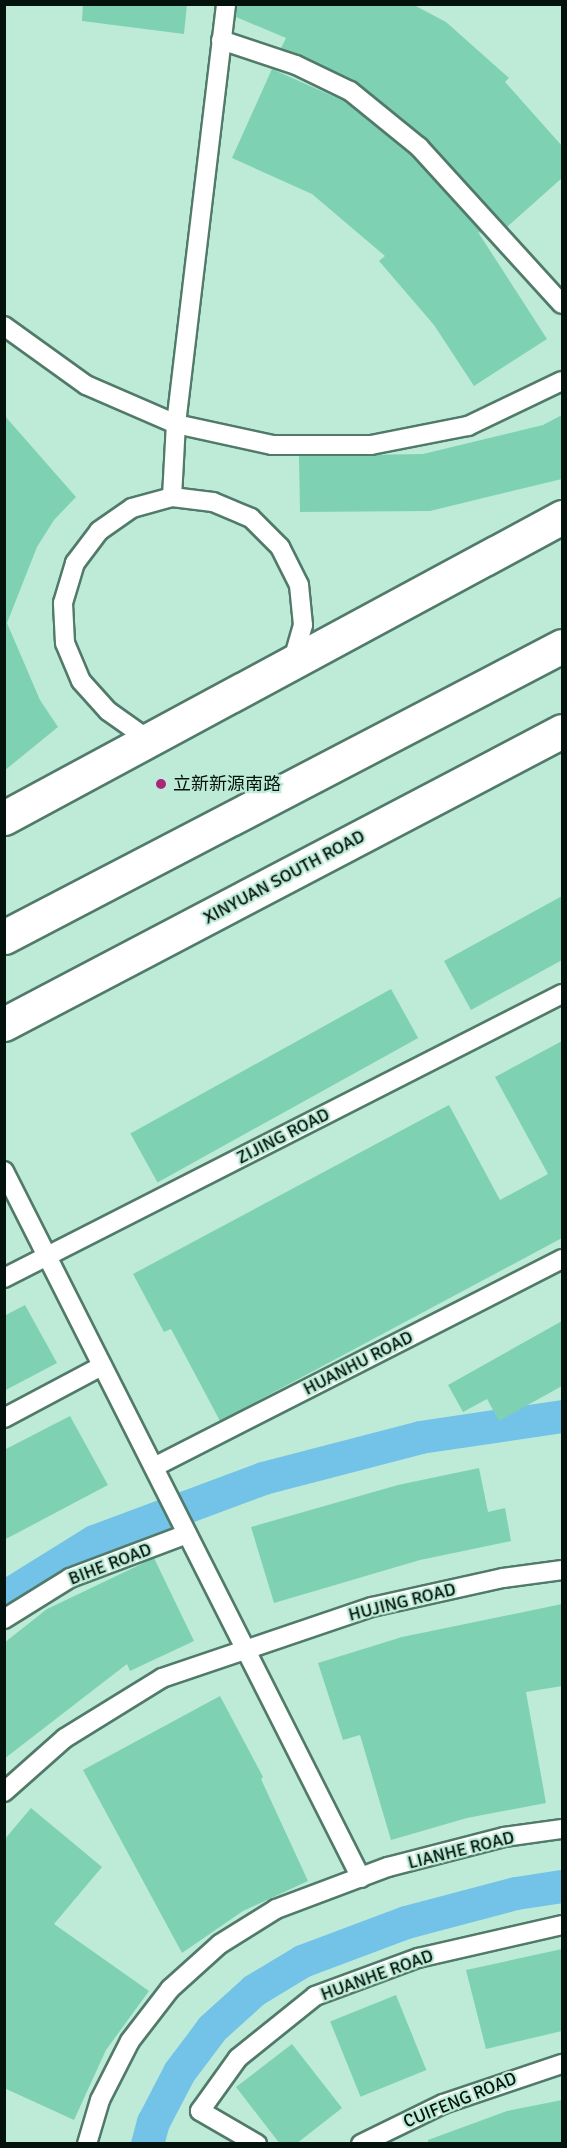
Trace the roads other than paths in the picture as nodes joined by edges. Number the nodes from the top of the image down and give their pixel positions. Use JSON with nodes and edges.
{"nodes":[{"id":1,"x":226,"y":4,"type":"edge"},
{"id":2,"x":221,"y":40,"type":"junction"},
{"id":3,"x":554,"y":285,"type":"edge"},
{"id":4,"x":562,"y":304,"type":"edge"},
{"id":5,"x":4,"y":326,"type":"edge"},
{"id":6,"x":561,"y":377,"type":"edge"},
{"id":7,"x":176,"y":424,"type":"junction"},
{"id":8,"x":172,"y":497,"type":"junction"},
{"id":9,"x":562,"y":517,"type":"edge"},
{"id":10,"x":562,"y":646,"type":"edge"},
{"id":11,"x":292,"y":663,"type":"junction"},
{"id":12,"x":562,"y":731,"type":"edge"},
{"id":13,"x":149,"y":740,"type":"junction"},
{"id":14,"x":4,"y":818,"type":"edge"},
{"id":15,"x":4,"y":937,"type":"edge"},
{"id":16,"x":562,"y":994,"type":"edge"},
{"id":17,"x":4,"y":1024,"type":"edge"},
{"id":18,"x":4,"y":1171,"type":"edge"},
{"id":19,"x":47,"y":1256,"type":"junction"},
{"id":20,"x":562,"y":1259,"type":"edge"},
{"id":21,"x":4,"y":1278,"type":"edge"},
{"id":22,"x":102,"y":1366,"type":"junction"},
{"id":23,"x":4,"y":1418,"type":"edge"},
{"id":24,"x":154,"y":1467,"type":"junction"},
{"id":25,"x":187,"y":1534,"type":"junction"},
{"id":26,"x":562,"y":1570,"type":"edge"},
{"id":27,"x":4,"y":1619,"type":"edge"},
{"id":28,"x":245,"y":1649,"type":"junction"},
{"id":29,"x":4,"y":1792,"type":"edge"},
{"id":30,"x":562,"y":1829,"type":"edge"},
{"id":31,"x":361,"y":1878,"type":"junction"},
{"id":32,"x":562,"y":1925,"type":"edge"},
{"id":33,"x":562,"y":2064,"type":"edge"},
{"id":34,"x":87,"y":2144,"type":"edge"},
{"id":35,"x":258,"y":2144,"type":"edge"},
{"id":36,"x":361,"y":2144,"type":"edge"}],
"edges":[{"from":1,"to":2,"type":"lane"},
{"from":2,"to":3,"type":"lane"},
{"from":2,"to":7,"type":"lane"},
{"from":3,"to":4,"type":"lane"},
{"from":5,"to":7,"type":"lane"},
{"from":6,"to":7,"type":"lane"},
{"from":7,"to":8,"type":"lane"},
{"from":8,"to":11,"type":"lane"},
{"from":8,"to":13,"type":"lane"},
{"from":9,"to":11,"type":"main road"},
{"from":10,"to":15,"type":"main road"},
{"from":11,"to":13,"type":"main road"},
{"from":12,"to":17,"type":"main road","name":"XINYUAN SOUTH ROAD"},
{"from":13,"to":14,"type":"main road"},
{"from":16,"to":19,"type":"lane","name":"ZIJING ROAD"},
{"from":18,"to":19,"type":"lane"},
{"from":19,"to":21,"type":"lane","name":"ZIJING ROAD"},
{"from":19,"to":22,"type":"lane"},
{"from":20,"to":24,"type":"lane","name":"HUANHU ROAD"},
{"from":22,"to":23,"type":"lane"},
{"from":22,"to":24,"type":"lane"},
{"from":24,"to":25,"type":"lane"},
{"from":25,"to":27,"type":"lane","name":"BIHE ROAD"},
{"from":25,"to":28,"type":"lane"},
{"from":26,"to":28,"type":"lane","name":"HUJING ROAD"},
{"from":28,"to":29,"type":"lane","name":"HUJING ROAD"},
{"from":28,"to":31,"type":"lane"},
{"from":30,"to":31,"type":"lane","name":"LIANHE ROAD"},
{"from":31,"to":34,"type":"lane","name":"LIANHE ROAD"},
{"from":32,"to":35,"type":"lane","name":"HUANHE ROAD"},
{"from":33,"to":36,"type":"lane","name":"CUIFENG ROAD"}]}
